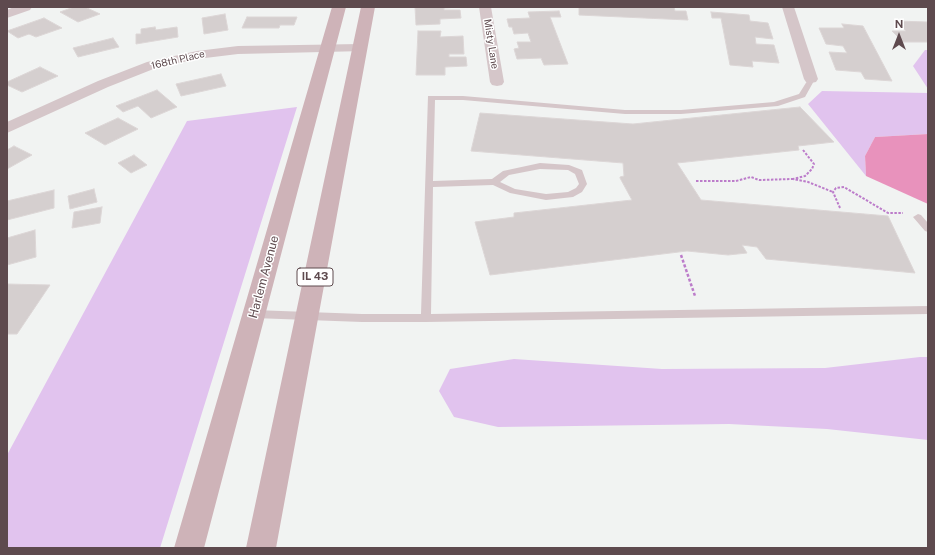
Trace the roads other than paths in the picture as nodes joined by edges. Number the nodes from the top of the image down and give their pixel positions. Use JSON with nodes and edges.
{"nodes":[{"id":1,"x":26,"y":7,"type":"edge"},
{"id":2,"x":339,"y":7,"type":"edge"},
{"id":3,"x":368,"y":7,"type":"edge"},
{"id":4,"x":485,"y":7,"type":"edge"},
{"id":5,"x":788,"y":7,"type":"edge"},
{"id":6,"x":7,"y":14,"type":"edge"},
{"id":7,"x":327,"y":48,"type":"junction"},
{"id":8,"x":360,"y":48,"type":"junction"},
{"id":9,"x":811,"y":79,"type":"joint"},
{"id":10,"x":497,"y":82,"type":"dead end"},
{"id":11,"x":7,"y":128,"type":"edge"},
{"id":12,"x":494,"y":182,"type":"junction"},
{"id":13,"x":429,"y":184,"type":"junction"},
{"id":14,"x":918,"y":217,"type":"dead end"},
{"id":15,"x":928,"y":229,"type":"edge"},
{"id":16,"x":928,"y":310,"type":"edge"},
{"id":17,"x":254,"y":314,"type":"junction"},
{"id":18,"x":307,"y":316,"type":"junction"},
{"id":19,"x":426,"y":318,"type":"junction"},
{"id":20,"x":189,"y":548,"type":"edge"},
{"id":21,"x":261,"y":548,"type":"edge"}],
"edges":[{"from":1,"to":6,"type":"street"},
{"from":2,"to":7,"type":"main road","name":"Harlem Avenue"},
{"from":3,"to":8,"type":"main road","number":"IL 43"},
{"from":4,"to":10,"type":"street","name":"Misty Lane"},
{"from":5,"to":9,"type":"street"},
{"from":7,"to":8,"type":"street","name":"168th Place"},
{"from":7,"to":11,"type":"street","name":"168th Place"},
{"from":7,"to":17,"type":"main road","name":"Harlem Avenue"},
{"from":8,"to":18,"type":"main road","number":"IL 43"},
{"from":9,"to":13,"type":"lane"},
{"from":12,"to":12,"type":"lane"},
{"from":12,"to":13,"type":"lane"},
{"from":13,"to":19,"type":"lane"},
{"from":14,"to":15,"type":"lane"},
{"from":16,"to":19,"type":"lane"},
{"from":17,"to":18,"type":"lane"},
{"from":17,"to":20,"type":"main road","name":"Harlem Avenue"},
{"from":18,"to":19,"type":"lane"},
{"from":18,"to":21,"type":"main road","number":"IL 43"}]}
